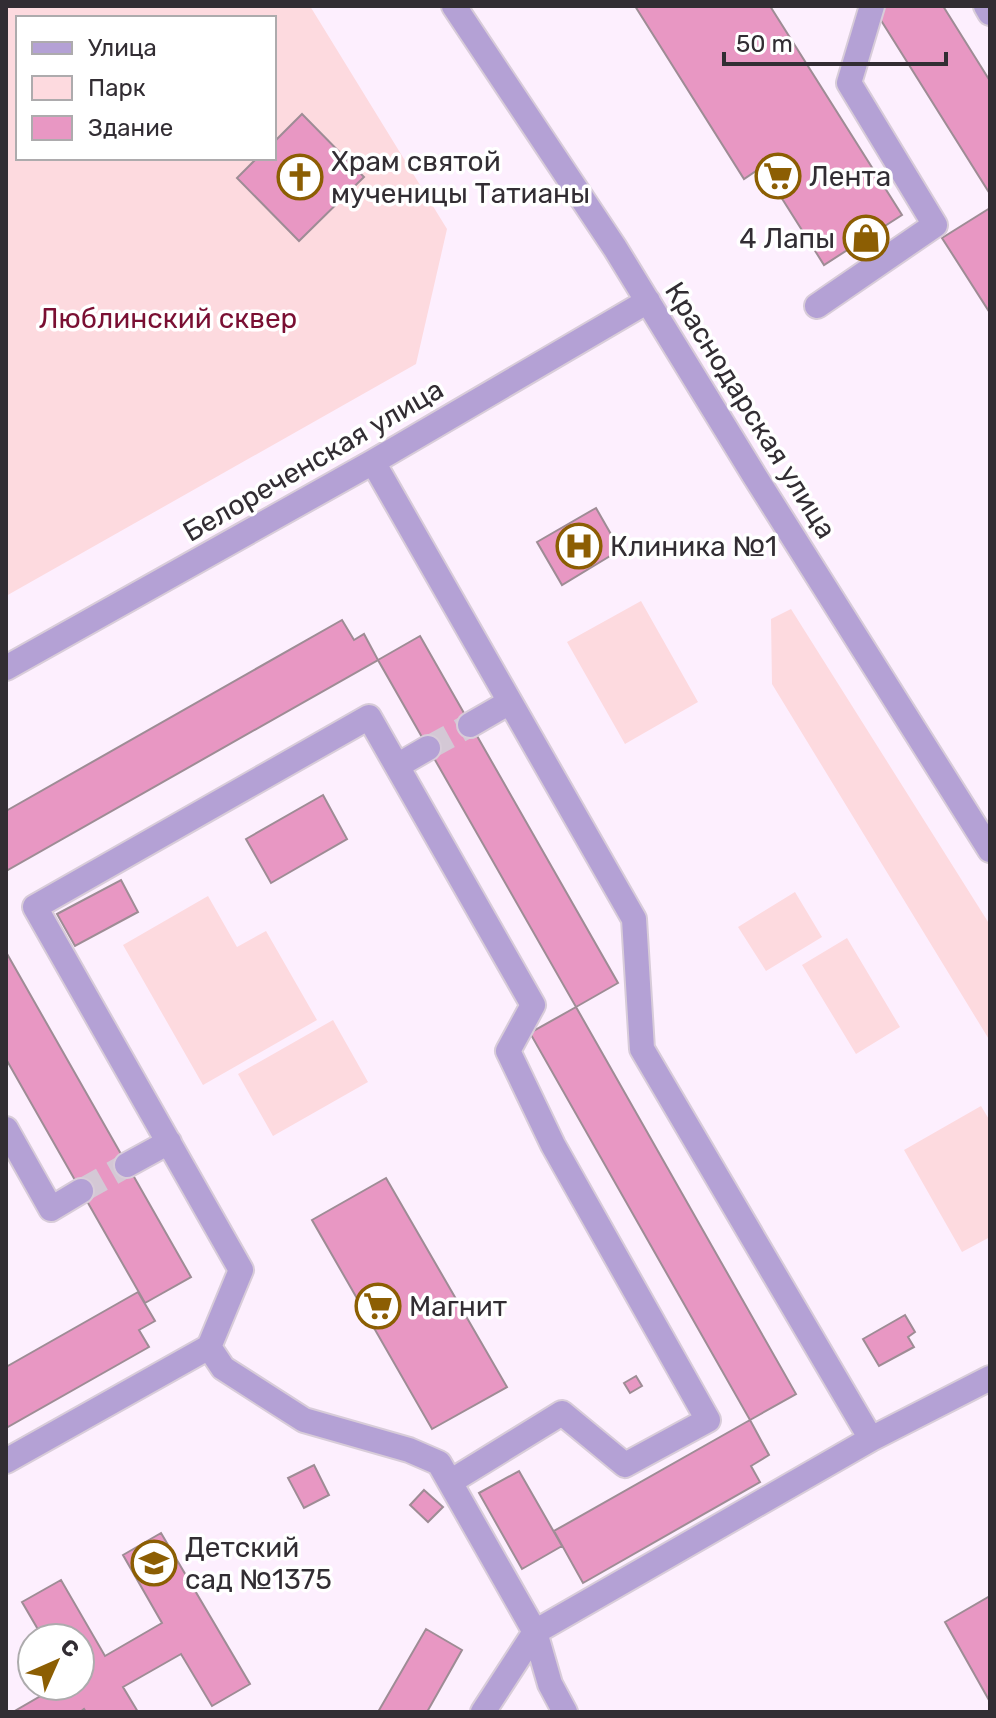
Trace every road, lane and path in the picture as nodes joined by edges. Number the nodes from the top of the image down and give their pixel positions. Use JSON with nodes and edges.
{"nodes":[{"id":1,"x":454,"y":6,"type":"edge"},
{"id":2,"x":872,"y":6,"type":"edge"},
{"id":3,"x":986,"y":6,"type":"edge"},
{"id":4,"x":990,"y":13,"type":"edge"},
{"id":5,"x":648,"y":301,"type":"junction"},
{"id":6,"x":817,"y":306,"type":"dead end"},
{"id":7,"x":373,"y":462,"type":"junction"},
{"id":8,"x":6,"y":668,"type":"edge"},
{"id":9,"x":510,"y":702,"type":"junction"},
{"id":10,"x":470,"y":725,"type":"tunnel mouth"},
{"id":11,"x":428,"y":748,"type":"tunnel mouth"},
{"id":12,"x":397,"y":766,"type":"junction"},
{"id":13,"x":990,"y":850,"type":"edge"},
{"id":14,"x":9,"y":1139,"type":"edge"},
{"id":15,"x":169,"y":1142,"type":"junction"},
{"id":16,"x":127,"y":1165,"type":"tunnel mouth"},
{"id":17,"x":81,"y":1191,"type":"tunnel mouth"},
{"id":18,"x":209,"y":1347,"type":"junction"},
{"id":19,"x":990,"y":1378,"type":"edge"},
{"id":20,"x":871,"y":1439,"type":"junction"},
{"id":21,"x":6,"y":1461,"type":"edge"},
{"id":22,"x":450,"y":1482,"type":"junction"},
{"id":23,"x":535,"y":1632,"type":"junction"},
{"id":24,"x":483,"y":1712,"type":"edge"},
{"id":25,"x":565,"y":1712,"type":"edge"}],
"edges":[{"from":1,"to":5,"type":"street","name":"Краснодарская улица"},
{"from":2,"to":6,"type":"street"},
{"from":3,"to":4,"type":"street"},
{"from":5,"to":7,"type":"street","name":"Белореченская улица"},
{"from":5,"to":13,"type":"street","name":"Краснодарская улица"},
{"from":7,"to":8,"type":"street","name":"Белореченская улица"},
{"from":7,"to":9,"type":"street"},
{"from":9,"to":10,"type":"street"},
{"from":9,"to":20,"type":"street"},
{"from":11,"to":12,"type":"street"},
{"from":12,"to":15,"type":"street"},
{"from":12,"to":22,"type":"street"},
{"from":14,"to":17,"type":"street"},
{"from":15,"to":16,"type":"street"},
{"from":15,"to":18,"type":"street"},
{"from":18,"to":21,"type":"street"},
{"from":18,"to":22,"type":"street"},
{"from":19,"to":20,"type":"street"},
{"from":20,"to":23,"type":"street"},
{"from":22,"to":23,"type":"street"},
{"from":23,"to":24,"type":"street"},
{"from":23,"to":25,"type":"street"}]}
